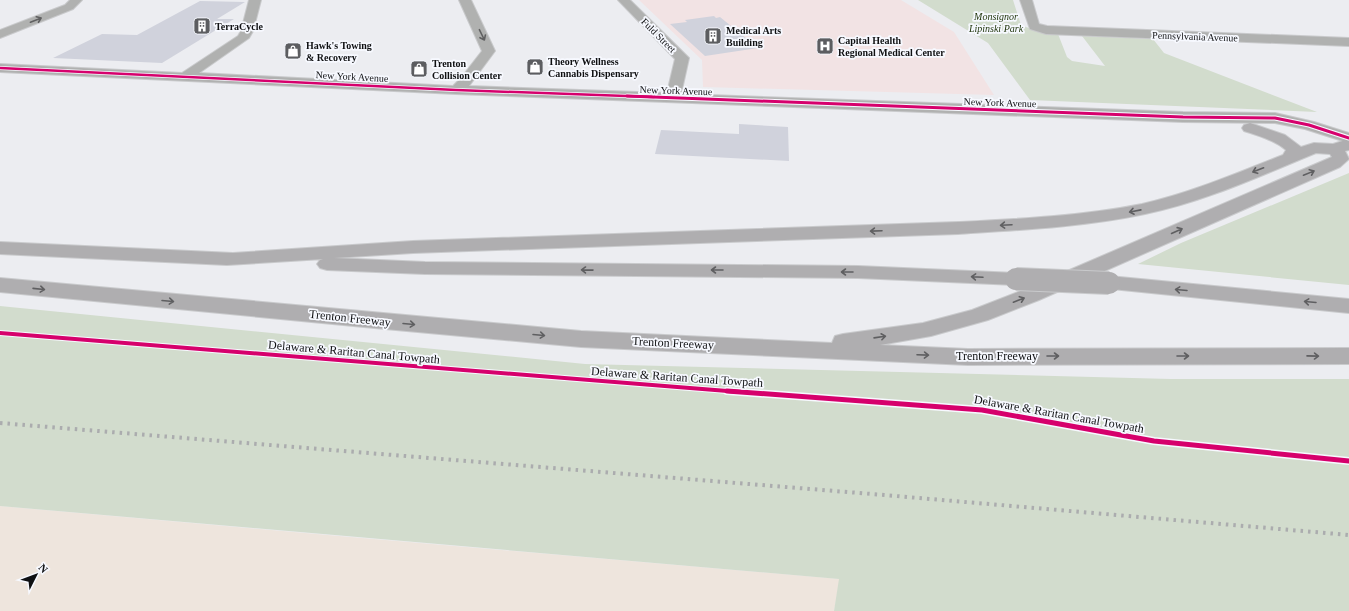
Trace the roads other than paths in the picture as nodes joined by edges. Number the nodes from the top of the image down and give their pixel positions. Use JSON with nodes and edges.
{"nodes":[{"id":1,"x":76,"y":0,"type":"edge"},
{"id":2,"x":255,"y":0,"type":"edge"},
{"id":3,"x":465,"y":0,"type":"edge"},
{"id":4,"x":624,"y":0,"type":"edge"},
{"id":5,"x":1026,"y":0,"type":"edge"},
{"id":6,"x":0,"y":34,"type":"edge"},
{"id":7,"x":1349,"y":42,"type":"edge"},
{"id":8,"x":0,"y":68,"type":"edge"},
{"id":9,"x":185,"y":77,"type":"junction"},
{"id":10,"x":456,"y":90,"type":"junction"},
{"id":11,"x":673,"y":98,"type":"junction"},
{"id":12,"x":1184,"y":117,"type":"junction"},
{"id":13,"x":1275,"y":118,"type":"junction"},
{"id":14,"x":1341,"y":120,"type":"dead end"},
{"id":15,"x":1250,"y":128,"type":"junction"},
{"id":16,"x":1346,"y":142,"type":"edge"},
{"id":17,"x":1288,"y":159,"type":"junction"},
{"id":18,"x":0,"y":248,"type":"edge"},
{"id":19,"x":227,"y":259,"type":"junction"},
{"id":20,"x":0,"y":285,"type":"edge"},
{"id":21,"x":1349,"y":306,"type":"edge"},
{"id":22,"x":786,"y":349,"type":"junction"},
{"id":23,"x":1349,"y":356,"type":"edge"}],
"edges":[{"from":6,"to":1,"type":"street","one_way":true},
{"from":2,"to":9,"type":"street"},
{"from":3,"to":10,"type":"street","one_way":true},
{"from":4,"to":11,"type":"street","name":"Fuld Street"},
{"from":5,"to":7,"type":"street","name":"Pennsylvania Avenue"},
{"from":8,"to":9,"type":"street","name":"New York Avenue"},
{"from":9,"to":10,"type":"street","name":"New York Avenue"},
{"from":10,"to":11,"type":"street","name":"New York Avenue"},
{"from":11,"to":12,"type":"street","name":"New York Avenue"},
{"from":12,"to":13,"type":"street","name":"New York Avenue"},
{"from":12,"to":15,"type":"street","name":"New York Avenue"},
{"from":13,"to":14,"type":"street"},
{"from":13,"to":16,"type":"street","name":"New York Avenue"},
{"from":15,"to":16,"type":"street","name":"New York Avenue"},
{"from":15,"to":17,"type":"highway"},
{"from":16,"to":17,"type":"highway"},
{"from":22,"to":16,"type":"highway","one_way":true},
{"from":17,"to":19,"type":"highway","one_way":true},
{"from":18,"to":19,"type":"highway"},
{"from":21,"to":19,"type":"highway","one_way":true,"bridge":true},
{"from":20,"to":22,"type":"highway","name":"Trenton Freeway","one_way":true},
{"from":22,"to":23,"type":"highway","name":"Trenton Freeway","one_way":true}]}
